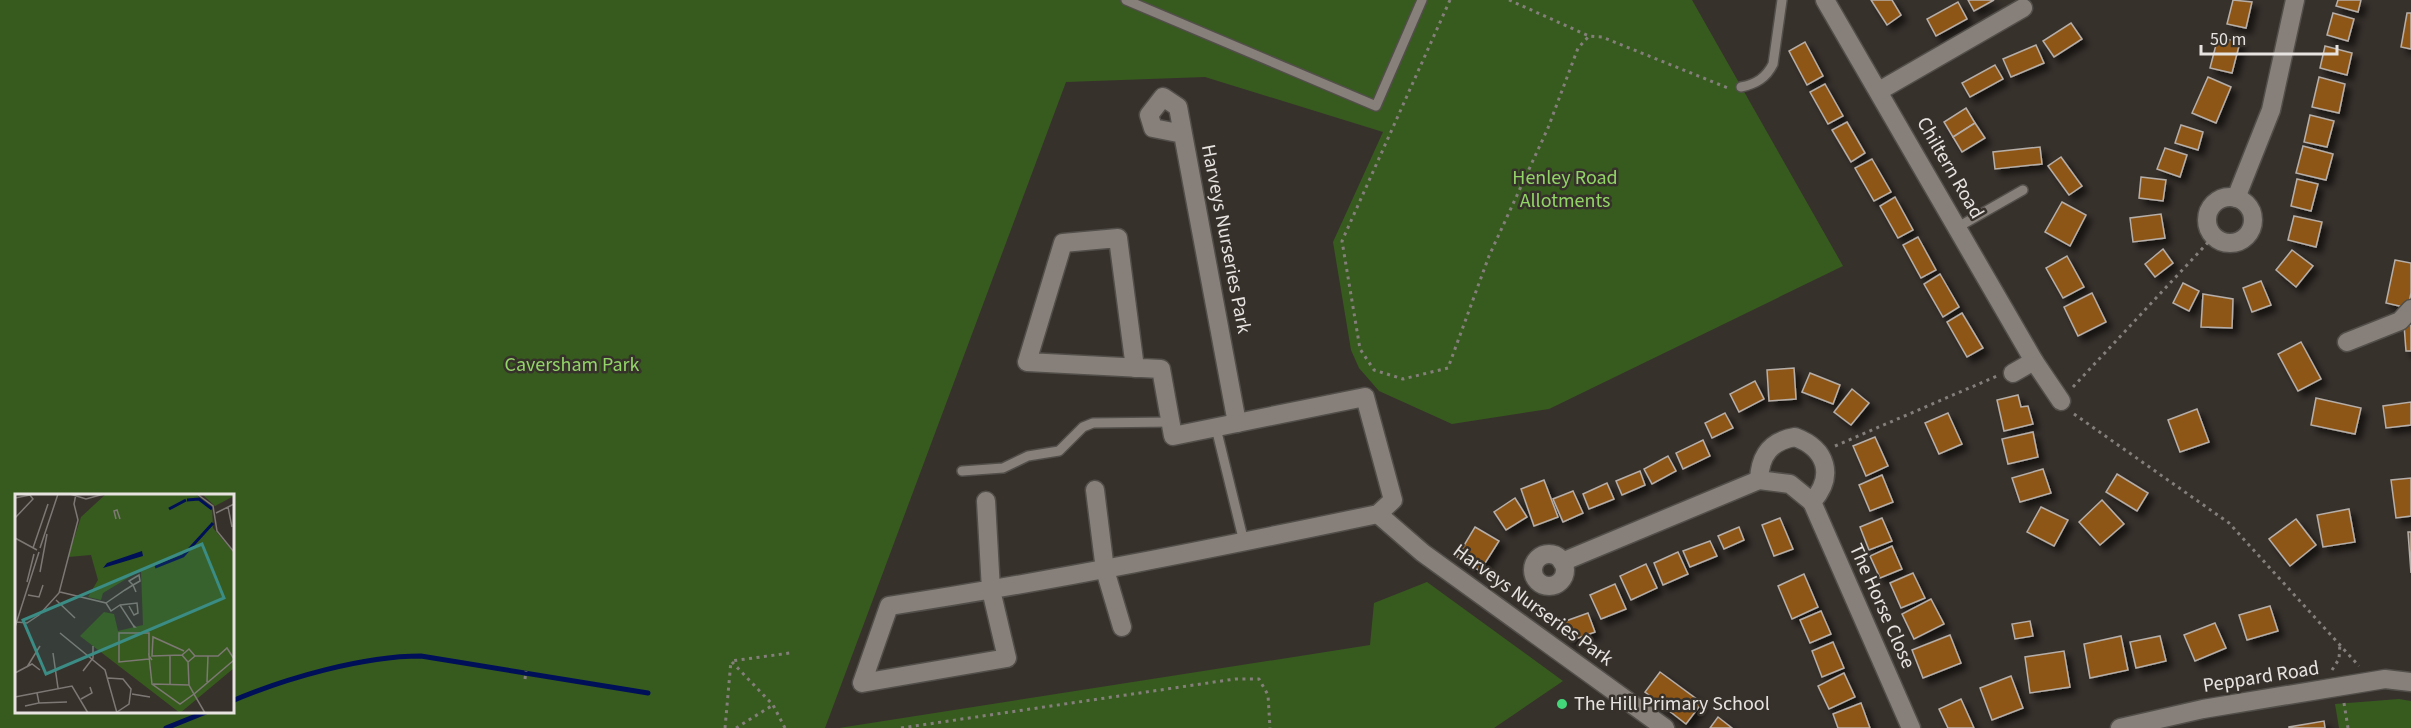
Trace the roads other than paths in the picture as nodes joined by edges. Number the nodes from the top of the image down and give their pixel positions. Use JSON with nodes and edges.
{"nodes":[{"id":1,"x":1126,"y":0,"type":"edge"},
{"id":2,"x":1422,"y":0,"type":"edge"},
{"id":3,"x":1782,"y":0,"type":"edge"},
{"id":4,"x":1825,"y":0,"type":"edge"},
{"id":5,"x":2295,"y":0,"type":"edge"},
{"id":6,"x":2023,"y":8,"type":"dead end"},
{"id":7,"x":1741,"y":87,"type":"road end"},
{"id":8,"x":1880,"y":91,"type":"junction"},
{"id":9,"x":1183,"y":134,"type":"dead end"},
{"id":10,"x":2023,"y":190,"type":"dead end"},
{"id":11,"x":2236,"y":198,"type":"junction"},
{"id":12,"x":1958,"y":227,"type":"junction"},
{"id":13,"x":2411,"y":309,"type":"edge"},
{"id":14,"x":2347,"y":342,"type":"dead end"},
{"id":15,"x":2034,"y":361,"type":"junction"},
{"id":16,"x":1135,"y":368,"type":"junction"},
{"id":17,"x":2013,"y":373,"type":"road end"},
{"id":18,"x":2061,"y":401,"type":"road end"},
{"id":19,"x":1170,"y":422,"type":"junction"},
{"id":20,"x":1237,"y":423,"type":"junction"},
{"id":21,"x":1216,"y":428,"type":"junction"},
{"id":22,"x":962,"y":471,"type":"dead end"},
{"id":23,"x":1759,"y":480,"type":"junction"},
{"id":24,"x":1095,"y":490,"type":"dead end"},
{"id":25,"x":986,"y":501,"type":"dead end"},
{"id":26,"x":1812,"y":502,"type":"junction"},
{"id":27,"x":1378,"y":514,"type":"junction"},
{"id":28,"x":1244,"y":542,"type":"junction"},
{"id":29,"x":1562,"y":562,"type":"dead end"},
{"id":30,"x":1105,"y":570,"type":"junction"},
{"id":31,"x":992,"y":590,"type":"junction"},
{"id":32,"x":1122,"y":627,"type":"dead end"},
{"id":33,"x":2411,"y":682,"type":"edge"},
{"id":34,"x":1665,"y":728,"type":"edge"},
{"id":35,"x":1911,"y":728,"type":"edge"},
{"id":36,"x":2120,"y":728,"type":"edge"}],
"edges":[{"from":1,"to":2,"type":"lane"},
{"from":3,"to":7,"type":"lane"},
{"from":4,"to":8,"type":"street","name":"Chiltern Road"},
{"from":5,"to":11,"type":"street"},
{"from":6,"to":8,"type":"street"},
{"from":8,"to":12,"type":"street","name":"Chiltern Road"},
{"from":9,"to":20,"type":"street","name":"Harveys Nurseries Park"},
{"from":10,"to":12,"type":"lane"},
{"from":11,"to":11,"type":"street"},
{"from":12,"to":15,"type":"street","name":"Chiltern Road"},
{"from":13,"to":14,"type":"street"},
{"from":15,"to":17,"type":"street"},
{"from":15,"to":18,"type":"street","name":"Chiltern Road"},
{"from":16,"to":16,"type":"street"},
{"from":16,"to":19,"type":"street"},
{"from":19,"to":21,"type":"street"},
{"from":19,"to":22,"type":"lane"},
{"from":20,"to":21,"type":"street"},
{"from":20,"to":27,"type":"street"},
{"from":21,"to":28,"type":"lane"},
{"from":23,"to":26,"type":"street","name":"The Horse Close"},
{"from":23,"to":26,"type":"street"},
{"from":23,"to":29,"type":"street","name":"The Horse Close"},
{"from":24,"to":30,"type":"street"},
{"from":25,"to":31,"type":"street"},
{"from":26,"to":35,"type":"street","name":"The Horse Close"},
{"from":27,"to":28,"type":"street"},
{"from":27,"to":34,"type":"street","name":"Harveys Nurseries Park"},
{"from":28,"to":30,"type":"street"},
{"from":30,"to":31,"type":"street"},
{"from":30,"to":32,"type":"street"},
{"from":31,"to":31,"type":"street"},
{"from":33,"to":36,"type":"street","name":"Peppard Road"}]}
